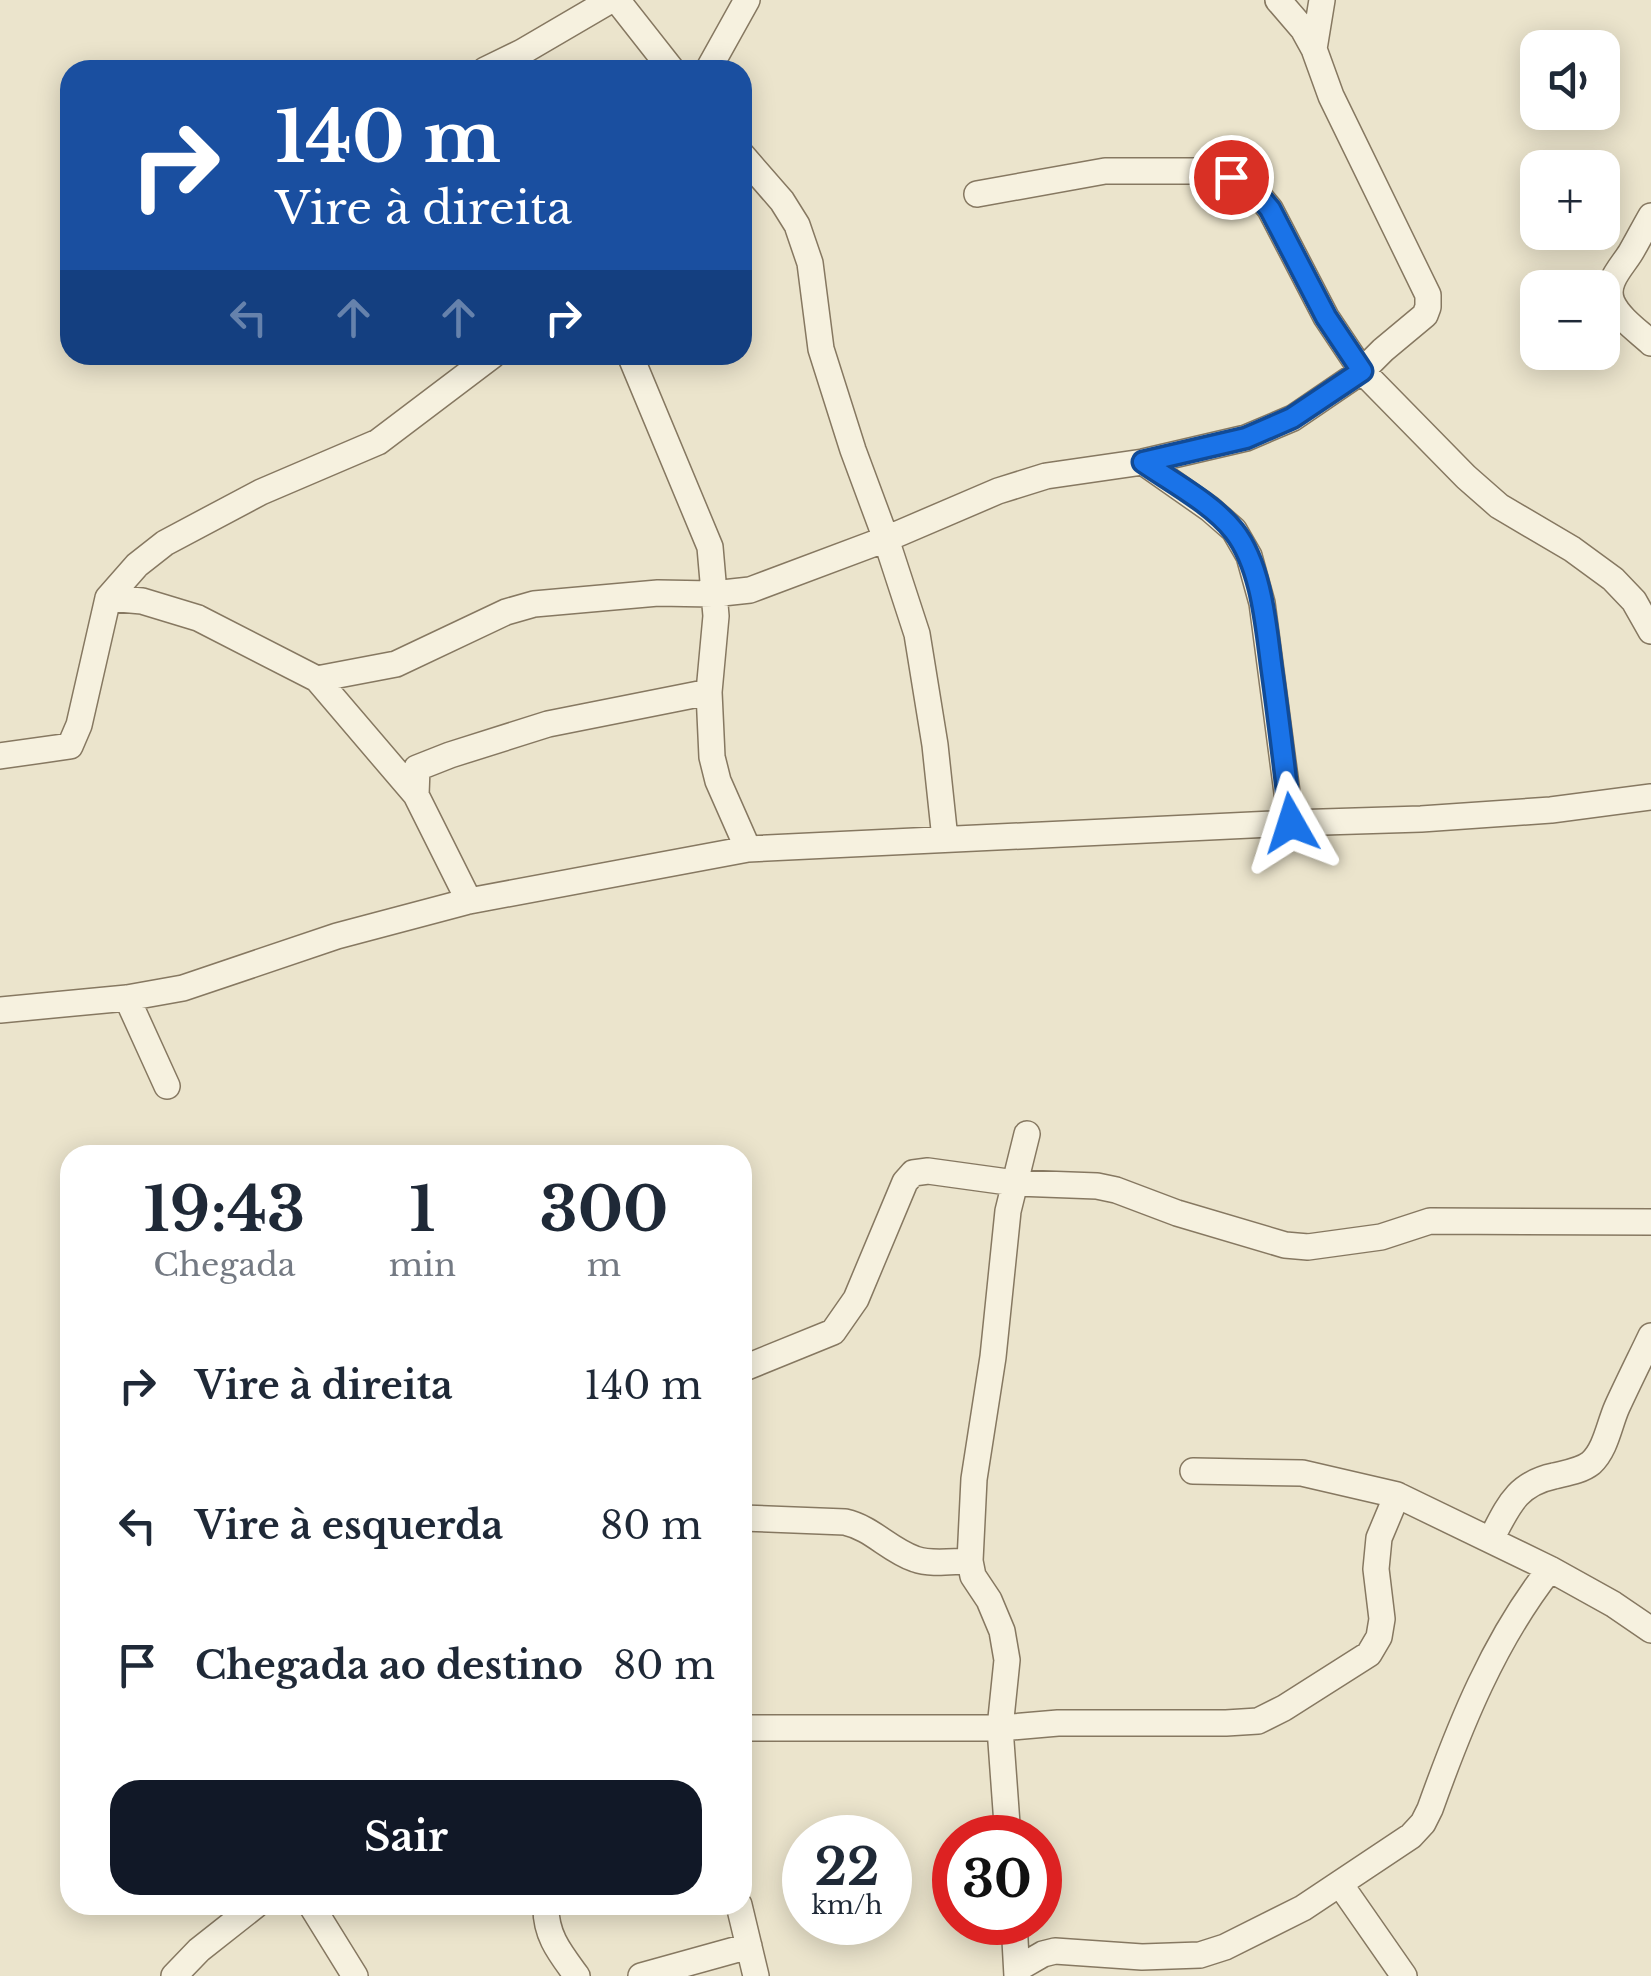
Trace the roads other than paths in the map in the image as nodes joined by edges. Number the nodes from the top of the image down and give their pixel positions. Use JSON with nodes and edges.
{"nodes":[{"id":1,"x":614,"y":0,"type":"edge"},
{"id":2,"x":747,"y":0,"type":"edge"},
{"id":3,"x":1278,"y":0,"type":"edge"},
{"id":4,"x":1322,"y":0,"type":"edge"},
{"id":5,"x":1314,"y":48,"type":"junction"},
{"id":6,"x":505,"y":60,"type":"edge"},
{"id":7,"x":664,"y":60,"type":"edge"},
{"id":8,"x":714,"y":60,"type":"edge"},
{"id":9,"x":752,"y":166,"type":"edge"},
{"id":10,"x":977,"y":194,"type":"dead end"},
{"id":11,"x":1651,"y":216,"type":"edge"},
{"id":12,"x":1651,"y":343,"type":"edge"},
{"id":13,"x":479,"y":365,"type":"edge"},
{"id":14,"x":634,"y":365,"type":"edge"},
{"id":15,"x":1362,"y":371,"type":"junction"},
{"id":16,"x":1143,"y":462,"type":"junction"},
{"id":17,"x":886,"y":540,"type":"junction"},
{"id":18,"x":714,"y":594,"type":"junction"},
{"id":19,"x":108,"y":598,"type":"junction"},
{"id":20,"x":1651,"y":631,"type":"edge"},
{"id":21,"x":316,"y":679,"type":"junction"},
{"id":22,"x":710,"y":692,"type":"junction"},
{"id":23,"x":0,"y":756,"type":"edge"},
{"id":24,"x":416,"y":795,"type":"junction"},
{"id":25,"x":1651,"y":796,"type":"edge"},
{"id":26,"x":1291,"y":823,"type":"junction"},
{"id":27,"x":945,"y":838,"type":"junction"},
{"id":28,"x":748,"y":850,"type":"junction"},
{"id":29,"x":469,"y":901,"type":"junction"},
{"id":30,"x":127,"y":998,"type":"junction"},
{"id":31,"x":0,"y":1010,"type":"edge"},
{"id":32,"x":167,"y":1086,"type":"dead end"},
{"id":33,"x":1028,"y":1134,"type":"dead end"},
{"id":34,"x":1015,"y":1183,"type":"junction"},
{"id":35,"x":1651,"y":1222,"type":"edge"},
{"id":36,"x":1651,"y":1336,"type":"edge"},
{"id":37,"x":752,"y":1365,"type":"edge"},
{"id":38,"x":1193,"y":1471,"type":"dead end"},
{"id":39,"x":1396,"y":1495,"type":"junction"},
{"id":40,"x":752,"y":1518,"type":"edge"},
{"id":41,"x":1491,"y":1539,"type":"junction"},
{"id":42,"x":970,"y":1561,"type":"junction"},
{"id":43,"x":1550,"y":1569,"type":"junction"},
{"id":44,"x":1651,"y":1630,"type":"edge"},
{"id":45,"x":752,"y":1728,"type":"edge"},
{"id":46,"x":1000,"y":1728,"type":"junction"},
{"id":47,"x":1006,"y":1815,"type":"edge"},
{"id":48,"x":1340,"y":1884,"type":"junction"},
{"id":49,"x":243,"y":1915,"type":"edge"},
{"id":50,"x":317,"y":1915,"type":"edge"},
{"id":51,"x":546,"y":1915,"type":"edge"},
{"id":52,"x":742,"y":1915,"type":"edge"},
{"id":53,"x":1015,"y":1945,"type":"edge"},
{"id":54,"x":749,"y":1946,"type":"junction"},
{"id":55,"x":1205,"y":1965,"type":"edge"},
{"id":56,"x":1017,"y":1972,"type":"edge"},
{"id":57,"x":174,"y":1976,"type":"edge"},
{"id":58,"x":355,"y":1976,"type":"edge"},
{"id":59,"x":576,"y":1976,"type":"edge"},
{"id":60,"x":641,"y":1976,"type":"edge"},
{"id":61,"x":756,"y":1976,"type":"edge"},
{"id":62,"x":1404,"y":1976,"type":"edge"}],
"edges":[{"from":1,"to":6,"type":"street"},
{"from":1,"to":7,"type":"street"},
{"from":2,"to":8,"type":"street"},
{"from":3,"to":5,"type":"street"},
{"from":4,"to":5,"type":"street"},
{"from":5,"to":15,"type":"street"},
{"from":9,"to":17,"type":"street"},
{"from":10,"to":15,"type":"street"},
{"from":11,"to":12,"type":"street"},
{"from":13,"to":19,"type":"street"},
{"from":14,"to":18,"type":"street"},
{"from":15,"to":16,"type":"street"},
{"from":15,"to":20,"type":"street"},
{"from":16,"to":17,"type":"street"},
{"from":16,"to":26,"type":"street"},
{"from":17,"to":18,"type":"street"},
{"from":17,"to":27,"type":"street"},
{"from":18,"to":21,"type":"street"},
{"from":18,"to":22,"type":"street"},
{"from":19,"to":21,"type":"street"},
{"from":19,"to":23,"type":"street"},
{"from":21,"to":24,"type":"street"},
{"from":22,"to":24,"type":"street"},
{"from":22,"to":28,"type":"street"},
{"from":24,"to":29,"type":"street"},
{"from":25,"to":26,"type":"street"},
{"from":26,"to":27,"type":"street"},
{"from":27,"to":28,"type":"street"},
{"from":28,"to":29,"type":"street"},
{"from":29,"to":30,"type":"street"},
{"from":30,"to":31,"type":"street"},
{"from":30,"to":32,"type":"street"},
{"from":33,"to":34,"type":"street"},
{"from":34,"to":35,"type":"street"},
{"from":34,"to":37,"type":"street"},
{"from":34,"to":42,"type":"street"},
{"from":36,"to":41,"type":"street"},
{"from":38,"to":39,"type":"street"},
{"from":39,"to":41,"type":"street"},
{"from":39,"to":46,"type":"street"},
{"from":40,"to":42,"type":"street"},
{"from":41,"to":43,"type":"street"},
{"from":42,"to":46,"type":"street"},
{"from":43,"to":44,"type":"street"},
{"from":43,"to":48,"type":"street"},
{"from":45,"to":46,"type":"street"},
{"from":46,"to":47,"type":"street"},
{"from":48,"to":55,"type":"street"},
{"from":48,"to":62,"type":"street"},
{"from":49,"to":57,"type":"street"},
{"from":50,"to":58,"type":"street"},
{"from":51,"to":59,"type":"street"},
{"from":52,"to":54,"type":"street"},
{"from":53,"to":56,"type":"street"},
{"from":54,"to":60,"type":"street"},
{"from":54,"to":61,"type":"street"},
{"from":55,"to":56,"type":"street"}]}
